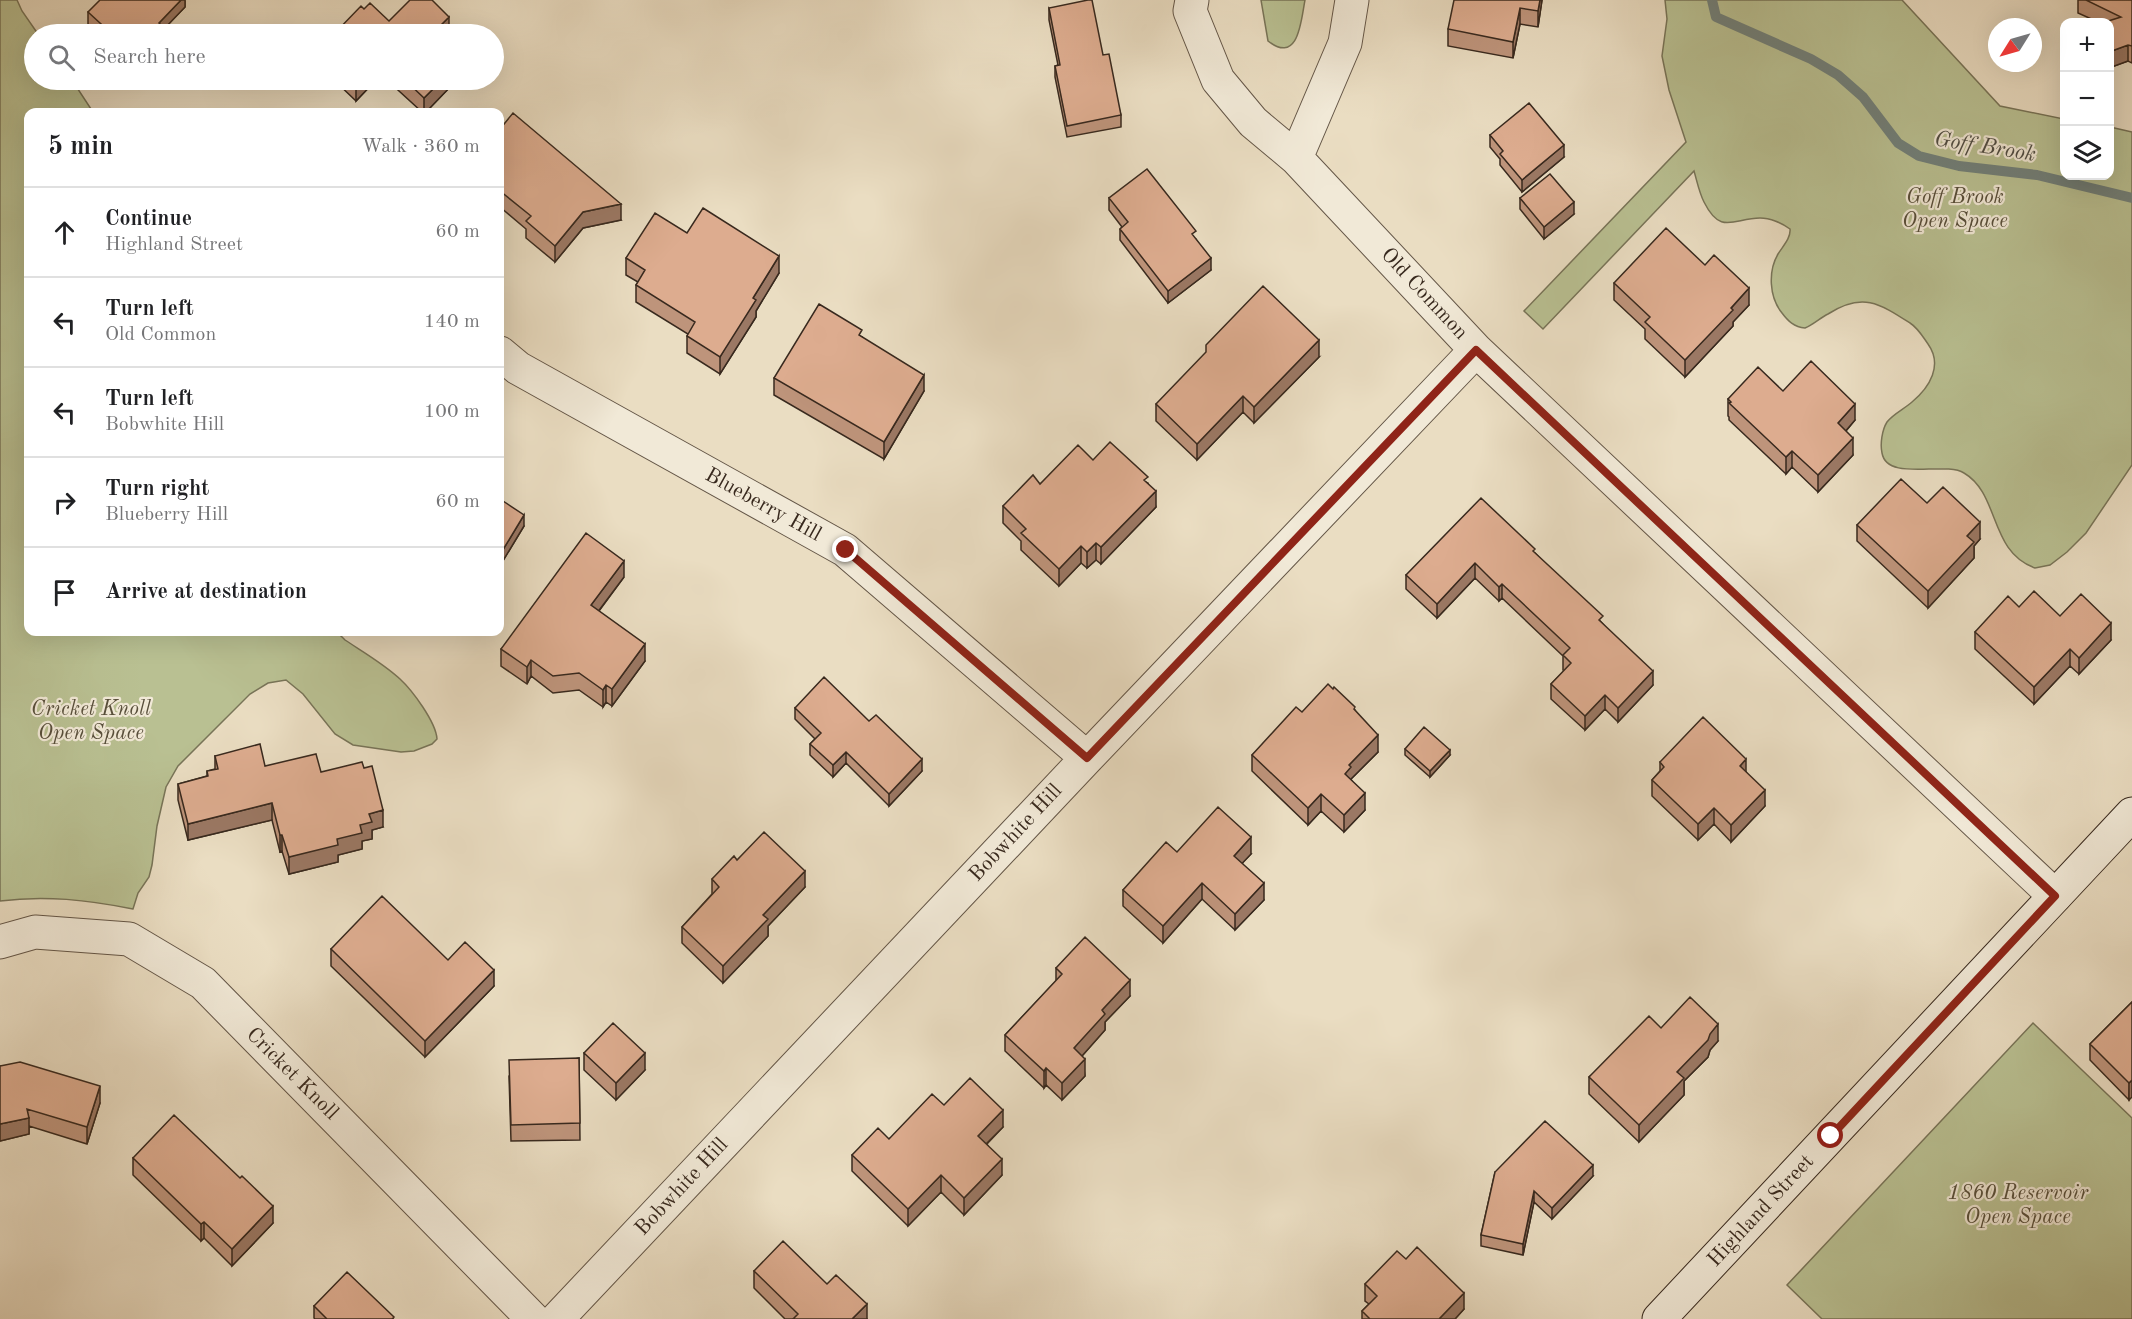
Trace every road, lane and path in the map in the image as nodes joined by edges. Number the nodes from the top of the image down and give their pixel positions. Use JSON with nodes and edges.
{"nodes":[{"id":1,"x":1192,"y":0,"type":"edge"},
{"id":2,"x":1352,"y":0,"type":"edge"},
{"id":3,"x":1296,"y":158,"type":"junction"},
{"id":4,"x":1476,"y":350,"type":"junction"},
{"id":5,"x":504,"y":356,"type":"edge"},
{"id":6,"x":1087,"y":758,"type":"junction"},
{"id":7,"x":2132,"y":814,"type":"edge"},
{"id":8,"x":2055,"y":896,"type":"junction"},
{"id":9,"x":0,"y":942,"type":"edge"},
{"id":10,"x":533,"y":1319,"type":"edge"},
{"id":11,"x":557,"y":1319,"type":"edge"},
{"id":12,"x":1659,"y":1319,"type":"edge"}],
"edges":[{"from":1,"to":3,"type":"street","name":"Old Common"},
{"from":2,"to":3,"type":"street"},
{"from":3,"to":4,"type":"street","name":"Old Common"},
{"from":4,"to":6,"type":"street","name":"Bobwhite Hill"},
{"from":4,"to":8,"type":"street","name":"Old Common"},
{"from":5,"to":6,"type":"street","name":"Blueberry Hill"},
{"from":6,"to":11,"type":"street","name":"Bobwhite Hill"},
{"from":7,"to":8,"type":"street","name":"Highland Street"},
{"from":8,"to":12,"type":"street","name":"Highland Street"},
{"from":9,"to":10,"type":"street","name":"Cricket Knoll"}]}
